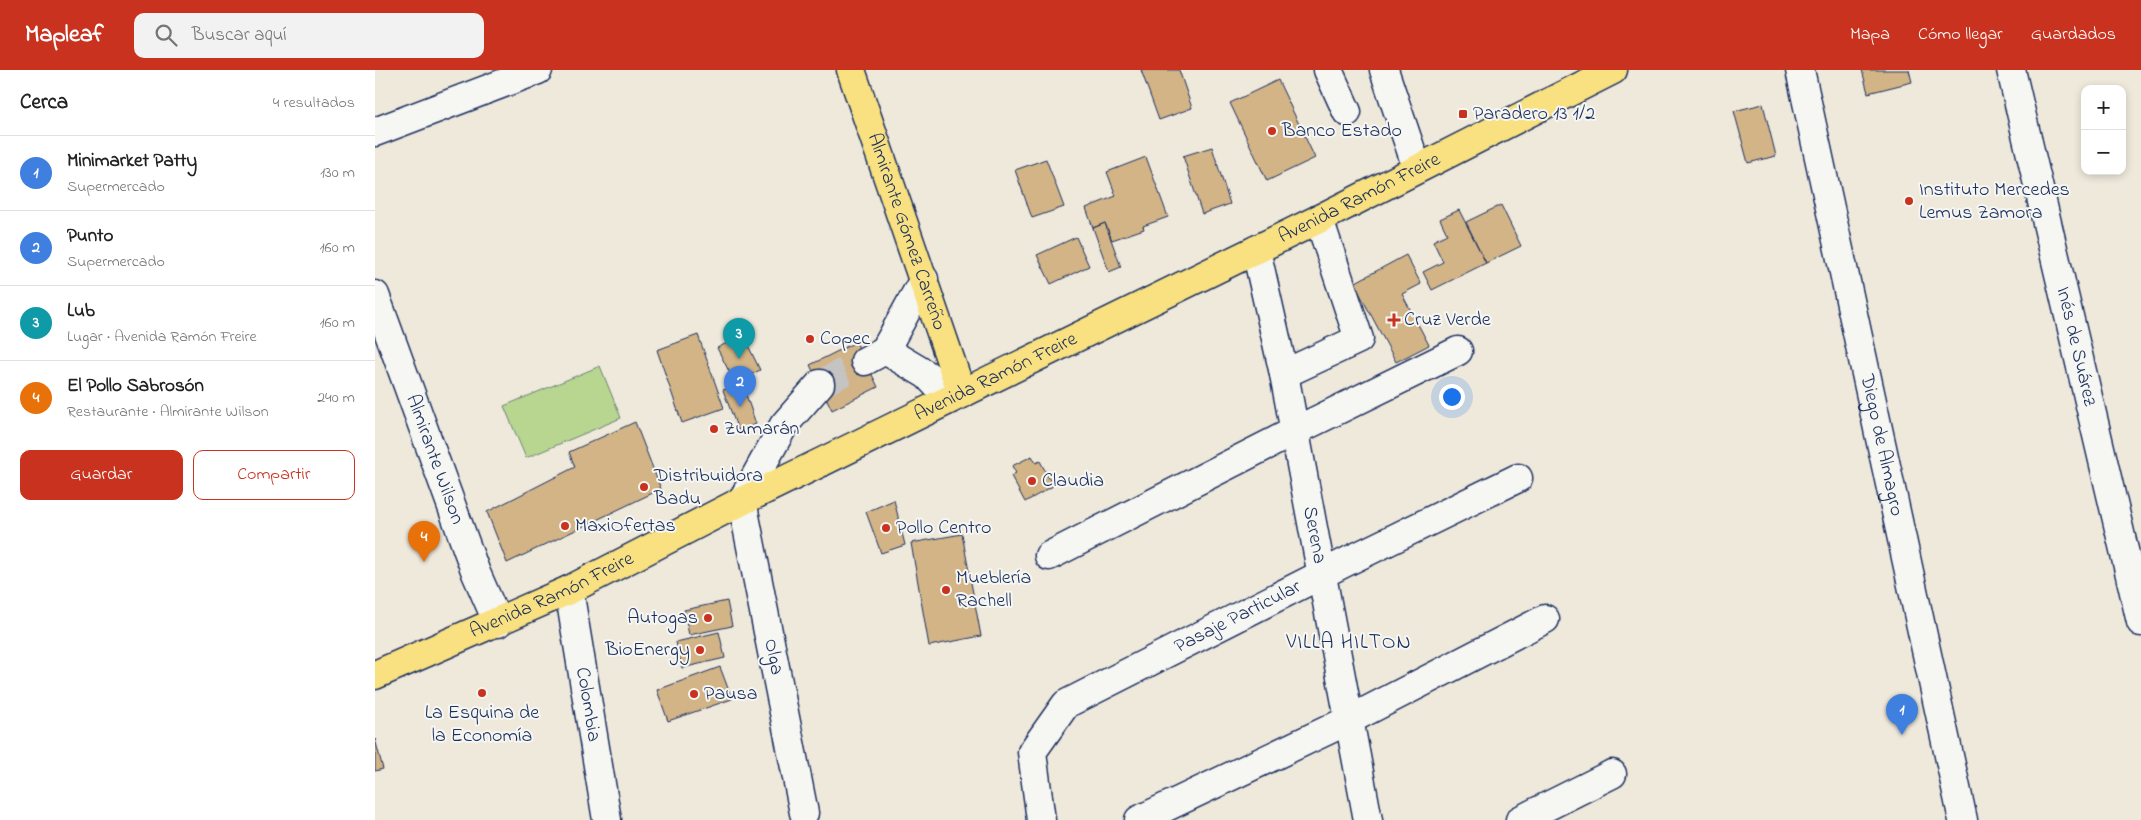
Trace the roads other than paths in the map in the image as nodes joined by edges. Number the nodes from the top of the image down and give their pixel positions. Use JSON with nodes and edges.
{"nodes":[{"id":1,"x":538,"y":70,"type":"edge"},
{"id":2,"x":851,"y":70,"type":"edge"},
{"id":3,"x":1328,"y":70,"type":"edge"},
{"id":4,"x":1384,"y":70,"type":"edge"},
{"id":5,"x":1613,"y":70,"type":"edge"},
{"id":6,"x":1800,"y":70,"type":"edge"},
{"id":7,"x":2011,"y":70,"type":"edge"},
{"id":8,"x":1347,"y":112,"type":"dead end"},
{"id":9,"x":375,"y":132,"type":"edge"},
{"id":10,"x":1417,"y":168,"type":"junction"},
{"id":11,"x":1319,"y":219,"type":"junction"},
{"id":12,"x":1255,"y":250,"type":"junction"},
{"id":13,"x":924,"y":279,"type":"junction"},
{"id":14,"x":375,"y":295,"type":"edge"},
{"id":15,"x":1458,"y":351,"type":"dead end"},
{"id":16,"x":1284,"y":374,"type":"junction"},
{"id":17,"x":819,"y":384,"type":"tunnel mouth"},
{"id":18,"x":956,"y":397,"type":"junction"},
{"id":19,"x":1295,"y":431,"type":"junction"},
{"id":20,"x":1518,"y":478,"type":"dead end"},
{"id":21,"x":742,"y":501,"type":"junction"},
{"id":22,"x":1049,"y":556,"type":"dead end"},
{"id":23,"x":1322,"y":574,"type":"junction"},
{"id":24,"x":569,"y":590,"type":"junction"},
{"id":25,"x":1545,"y":619,"type":"dead end"},
{"id":26,"x":2141,"y":622,"type":"edge"},
{"id":27,"x":498,"y":623,"type":"junction"},
{"id":28,"x":375,"y":675,"type":"edge"},
{"id":29,"x":1349,"y":720,"type":"junction"},
{"id":30,"x":1612,"y":774,"type":"dead end"},
{"id":31,"x":804,"y":813,"type":"dead end"},
{"id":32,"x":1361,"y":817,"type":"edge"},
{"id":33,"x":607,"y":820,"type":"edge"},
{"id":34,"x":1041,"y":820,"type":"edge"},
{"id":35,"x":1139,"y":820,"type":"edge"},
{"id":36,"x":1520,"y":820,"type":"edge"},
{"id":37,"x":1963,"y":820,"type":"edge"}],
"edges":[{"from":1,"to":9,"type":"street"},
{"from":2,"to":13,"type":"main road","name":"Almirante Gómez Carreño"},
{"from":3,"to":8,"type":"street"},
{"from":4,"to":10,"type":"street"},
{"from":5,"to":10,"type":"main road","name":"Avenida Ramón Freire"},
{"from":6,"to":37,"type":"street","name":"Diego de Almagro"},
{"from":7,"to":26,"type":"street","name":"Inés de Suárez"},
{"from":10,"to":11,"type":"main road","name":"Avenida Ramón Freire"},
{"from":11,"to":12,"type":"main road","name":"Avenida Ramón Freire"},
{"from":11,"to":16,"type":"street"},
{"from":12,"to":16,"type":"street","name":"Serena"},
{"from":12,"to":18,"type":"main road","name":"Avenida Ramón Freire"},
{"from":13,"to":18,"type":"main road","name":"Almirante Gómez Carreño"},
{"from":13,"to":18,"type":"street"},
{"from":14,"to":27,"type":"street","name":"Almirante Wilson"},
{"from":15,"to":19,"type":"street"},
{"from":16,"to":19,"type":"street","name":"Serena"},
{"from":17,"to":21,"type":"street"},
{"from":18,"to":21,"type":"main road","name":"Avenida Ramón Freire"},
{"from":19,"to":22,"type":"street"},
{"from":19,"to":23,"type":"street","name":"Serena"},
{"from":20,"to":23,"type":"street","name":"Pasaje Particular"},
{"from":21,"to":24,"type":"main road","name":"Avenida Ramón Freire"},
{"from":21,"to":31,"type":"street","name":"Olga"},
{"from":23,"to":29,"type":"street","name":"Serena"},
{"from":23,"to":34,"type":"street","name":"Pasaje Particular"},
{"from":24,"to":27,"type":"main road","name":"Avenida Ramón Freire"},
{"from":24,"to":33,"type":"street","name":"Colombia"},
{"from":25,"to":29,"type":"street"},
{"from":27,"to":28,"type":"main road","name":"Avenida Ramón Freire"},
{"from":29,"to":32,"type":"street","name":"Serena"},
{"from":29,"to":35,"type":"street"},
{"from":30,"to":36,"type":"street"}]}
